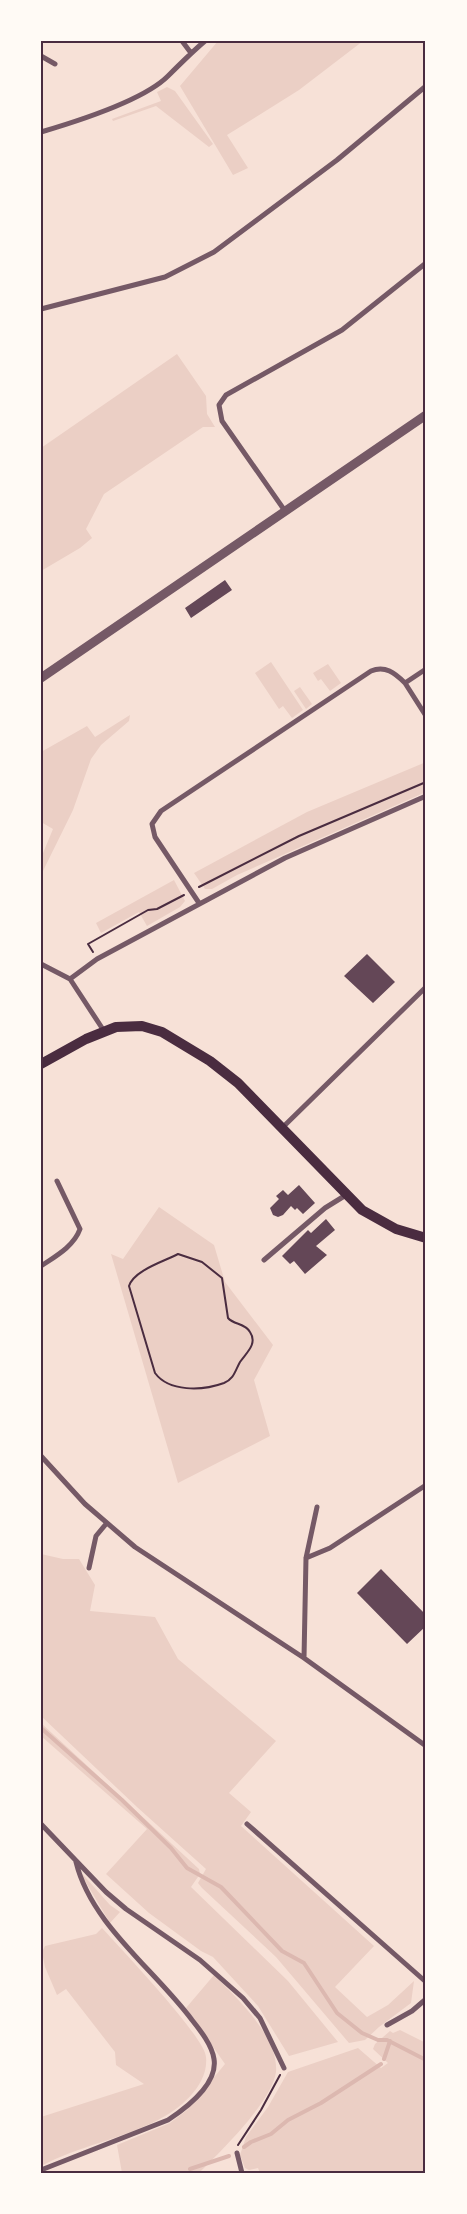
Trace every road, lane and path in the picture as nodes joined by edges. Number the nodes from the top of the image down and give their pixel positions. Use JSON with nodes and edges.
{"nodes":[{"id":1,"x":182,"y":41,"type":"edge"},
{"id":2,"x":204,"y":41,"type":"edge"},
{"id":3,"x":191,"y":53,"type":"junction"},
{"id":4,"x":42,"y":58,"type":"edge"},
{"id":5,"x":55,"y":64,"type":"dead end"},
{"id":6,"x":426,"y":86,"type":"edge"},
{"id":7,"x":41,"y":132,"type":"edge"},
{"id":8,"x":426,"y":262,"type":"edge"},
{"id":9,"x":41,"y":309,"type":"edge"},
{"id":10,"x":426,"y":415,"type":"edge"},
{"id":11,"x":285,"y":511,"type":"junction"},
{"id":12,"x":426,"y":669,"type":"edge"},
{"id":13,"x":41,"y":678,"type":"edge"},
{"id":14,"x":405,"y":683,"type":"junction"},
{"id":15,"x":426,"y":716,"type":"edge"},
{"id":16,"x":426,"y":782,"type":"edge"},
{"id":17,"x":426,"y":796,"type":"edge"},
{"id":18,"x":191,"y":891,"type":"junction"},
{"id":19,"x":199,"y":903,"type":"junction"},
{"id":20,"x":88,"y":944,"type":"dead end"},
{"id":21,"x":41,"y":964,"type":"edge"},
{"id":22,"x":70,"y":979,"type":"junction"},
{"id":23,"x":426,"y":987,"type":"edge"},
{"id":24,"x":104,"y":1031,"type":"junction"},
{"id":25,"x":41,"y":1064,"type":"edge"},
{"id":26,"x":282,"y":1128,"type":"junction"},
{"id":27,"x":57,"y":1181,"type":"dead end"},
{"id":28,"x":346,"y":1195,"type":"junction"},
{"id":29,"x":426,"y":1238,"type":"edge"},
{"id":30,"x":264,"y":1260,"type":"dead end"},
{"id":31,"x":41,"y":1266,"type":"edge"},
{"id":32,"x":155,"y":1373,"type":"joint"},
{"id":33,"x":41,"y":1456,"type":"edge"},
{"id":34,"x":426,"y":1485,"type":"edge"},
{"id":35,"x":317,"y":1507,"type":"dead end"},
{"id":36,"x":106,"y":1524,"type":"junction"},
{"id":37,"x":306,"y":1558,"type":"junction"},
{"id":38,"x":89,"y":1568,"type":"dead end"},
{"id":39,"x":304,"y":1658,"type":"junction"},
{"id":40,"x":426,"y":1746,"type":"edge"},
{"id":41,"x":41,"y":1824,"type":"edge"},
{"id":42,"x":247,"y":1824,"type":"dead end"},
{"id":43,"x":76,"y":1862,"type":"junction"},
{"id":44,"x":426,"y":1982,"type":"edge"},
{"id":45,"x":426,"y":1999,"type":"edge"},
{"id":46,"x":387,"y":2025,"type":"dead end"},
{"id":47,"x":284,"y":2068,"type":"joint"},
{"id":48,"x":237,"y":2153,"type":"joint"},
{"id":49,"x":41,"y":2170,"type":"edge"},
{"id":50,"x":242,"y":2173,"type":"edge"}],
"edges":[{"from":1,"to":3,"type":"street"},
{"from":2,"to":3,"type":"street"},
{"from":3,"to":7,"type":"street"},
{"from":4,"to":5,"type":"street"},
{"from":6,"to":9,"type":"street"},
{"from":8,"to":11,"type":"street"},
{"from":10,"to":11,"type":"street"},
{"from":11,"to":13,"type":"street"},
{"from":12,"to":14,"type":"street"},
{"from":14,"to":15,"type":"street"},
{"from":14,"to":18,"type":"street"},
{"from":16,"to":18,"type":"path"},
{"from":17,"to":19,"type":"street"},
{"from":18,"to":19,"type":"street"},
{"from":18,"to":20,"type":"path"},
{"from":19,"to":22,"type":"street"},
{"from":21,"to":22,"type":"street"},
{"from":22,"to":24,"type":"street"},
{"from":23,"to":26,"type":"street"},
{"from":24,"to":25,"type":"main road"},
{"from":24,"to":26,"type":"main road"},
{"from":26,"to":28,"type":"main road"},
{"from":27,"to":31,"type":"street"},
{"from":28,"to":29,"type":"main road"},
{"from":28,"to":30,"type":"street"},
{"from":32,"to":32,"type":"path"},
{"from":33,"to":36,"type":"street"},
{"from":34,"to":37,"type":"street"},
{"from":35,"to":37,"type":"street"},
{"from":36,"to":38,"type":"street"},
{"from":36,"to":39,"type":"street"},
{"from":37,"to":39,"type":"street"},
{"from":39,"to":40,"type":"street"},
{"from":41,"to":43,"type":"street"},
{"from":42,"to":44,"type":"street"},
{"from":43,"to":47,"type":"street"},
{"from":43,"to":49,"type":"street"},
{"from":45,"to":46,"type":"street"},
{"from":47,"to":48,"type":"path"},
{"from":48,"to":50,"type":"street"}]}
